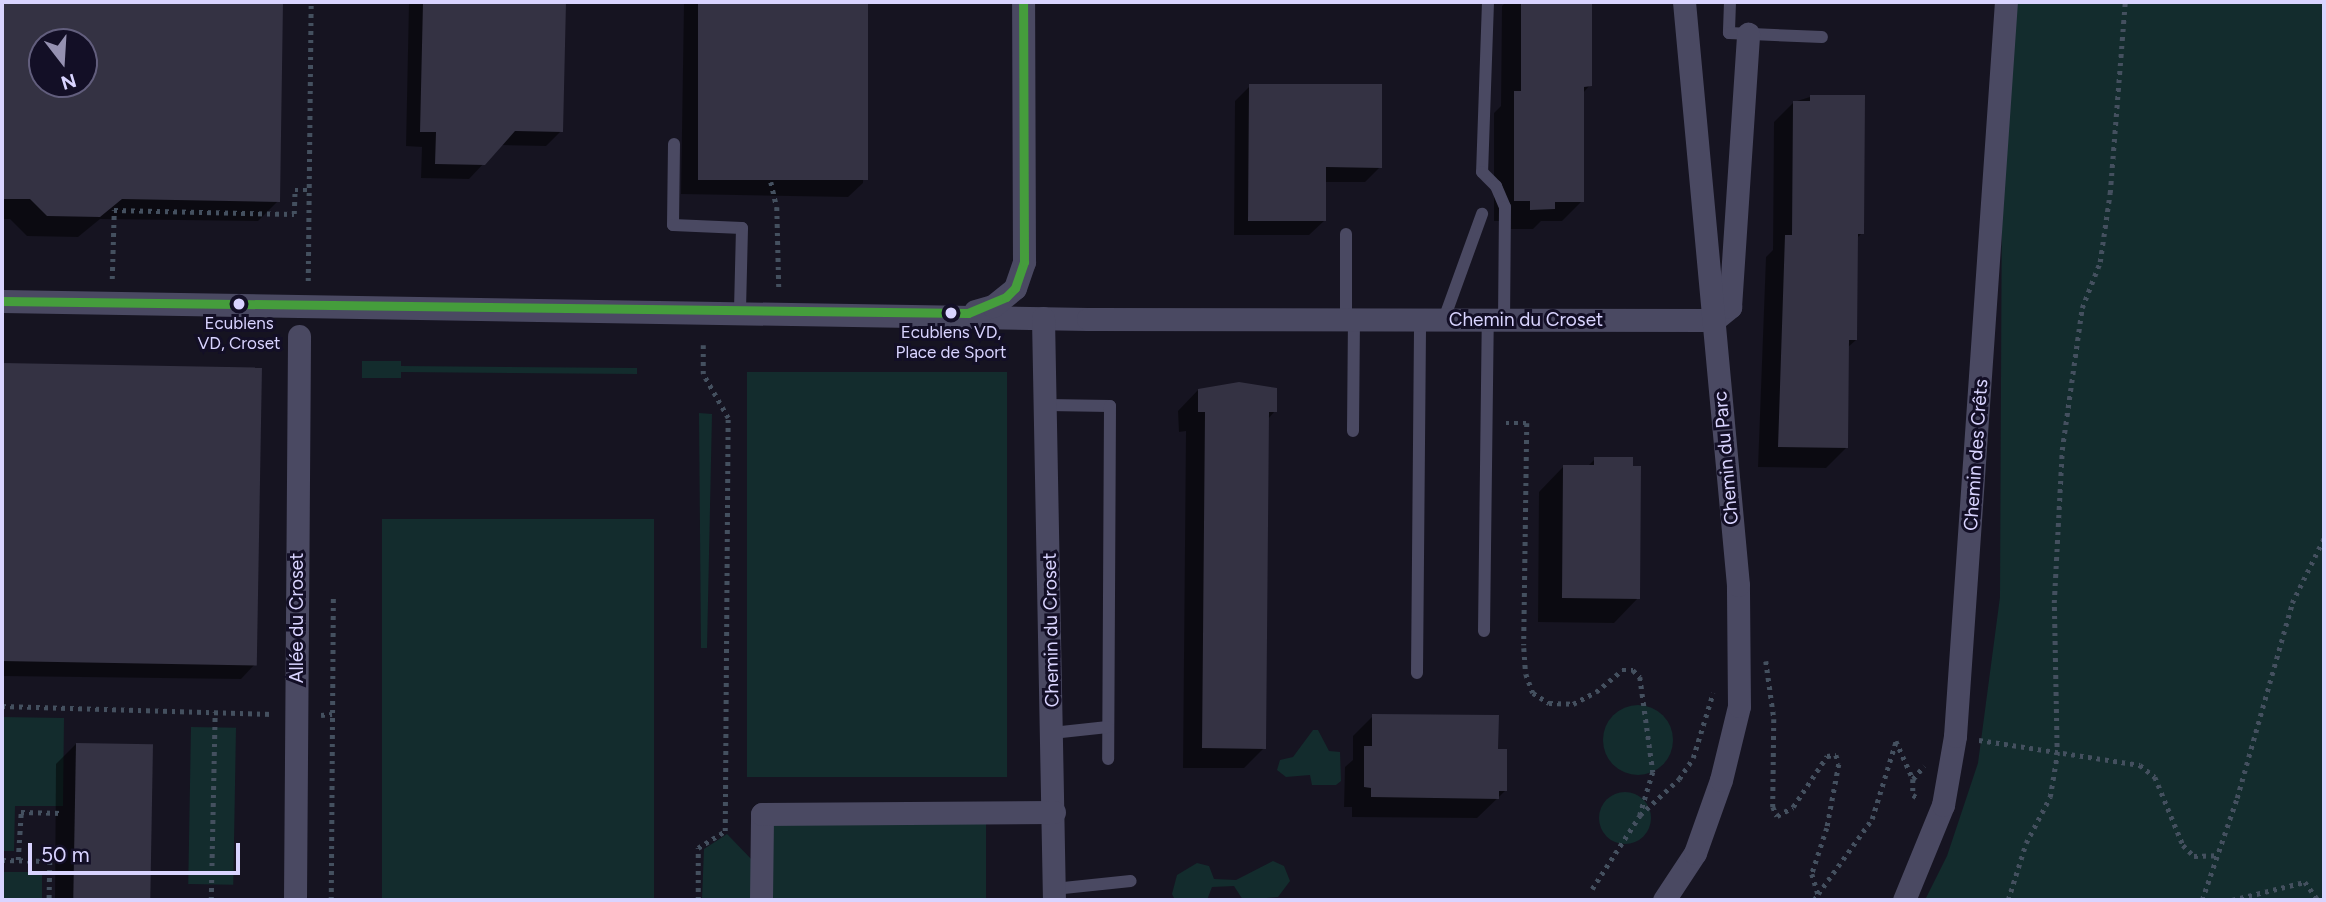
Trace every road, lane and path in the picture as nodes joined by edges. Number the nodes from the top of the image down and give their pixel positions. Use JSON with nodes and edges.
{"nodes":[{"id":1,"x":311,"y":2,"type":"edge"},
{"id":2,"x":1023,"y":2,"type":"edge"},
{"id":3,"x":1488,"y":2,"type":"edge"},
{"id":4,"x":1684,"y":2,"type":"edge"},
{"id":5,"x":1730,"y":2,"type":"edge"},
{"id":6,"x":2006,"y":2,"type":"edge"},
{"id":7,"x":2125,"y":2,"type":"edge"},
{"id":8,"x":1748,"y":34,"type":"junction"},
{"id":9,"x":1822,"y":37,"type":"dead end"},
{"id":10,"x":674,"y":144,"type":"dead end"},
{"id":11,"x":771,"y":182,"type":"dead end"},
{"id":12,"x":309,"y":190,"type":"junction"},
{"id":13,"x":1482,"y":214,"type":"dead end"},
{"id":14,"x":1346,"y":234,"type":"dead end"},
{"id":15,"x":112,"y":279,"type":"dead end"},
{"id":16,"x":308,"y":281,"type":"dead end"},
{"id":17,"x":2,"y":301,"type":"edge"},
{"id":18,"x":740,"y":311,"type":"junction"},
{"id":19,"x":779,"y":313,"type":"junction"},
{"id":20,"x":968,"y":313,"type":"junction"},
{"id":21,"x":1043,"y":318,"type":"junction"},
{"id":22,"x":1350,"y":319,"type":"junction"},
{"id":23,"x":1420,"y":319,"type":"junction"},
{"id":24,"x":1444,"y":319,"type":"junction"},
{"id":25,"x":1496,"y":320,"type":"junction"},
{"id":26,"x":1714,"y":320,"type":"junction"},
{"id":27,"x":299,"y":336,"type":"dead end"},
{"id":28,"x":703,"y":345,"type":"dead end"},
{"id":29,"x":1048,"y":405,"type":"junction"},
{"id":30,"x":1499,"y":422,"type":"dead end"},
{"id":31,"x":1353,"y":430,"type":"dead end"},
{"id":32,"x":2324,"y":538,"type":"edge"},
{"id":33,"x":333,"y":598,"type":"dead end"},
{"id":34,"x":1484,"y":631,"type":"dead end"},
{"id":35,"x":1765,"y":656,"type":"dead end"},
{"id":36,"x":1739,"y":663,"type":"junction"},
{"id":37,"x":1417,"y":673,"type":"dead end"},
{"id":38,"x":2,"y":706,"type":"edge"},
{"id":39,"x":215,"y":712,"type":"junction"},
{"id":40,"x":332,"y":714,"type":"junction"},
{"id":41,"x":297,"y":715,"type":"junction"},
{"id":42,"x":323,"y":715,"type":"dead end"},
{"id":43,"x":1108,"y":727,"type":"junction"},
{"id":44,"x":1052,"y":733,"type":"junction"},
{"id":45,"x":1955,"y":736,"type":"junction"},
{"id":46,"x":2057,"y":755,"type":"junction"},
{"id":47,"x":1108,"y":758,"type":"dead end"},
{"id":48,"x":1943,"y":806,"type":"junction"},
{"id":49,"x":1054,"y":812,"type":"junction"},
{"id":50,"x":63,"y":813,"type":"dead end"},
{"id":51,"x":1640,"y":815,"type":"junction"},
{"id":52,"x":2218,"y":855,"type":"junction"},
{"id":53,"x":2,"y":860,"type":"edge"},
{"id":54,"x":18,"y":860,"type":"junction"},
{"id":55,"x":1131,"y":881,"type":"dead end"},
{"id":56,"x":1592,"y":889,"type":"dead end"},
{"id":57,"x":1818,"y":894,"type":"junction"},
{"id":58,"x":1054,"y":895,"type":"edge"},
{"id":59,"x":49,"y":900,"type":"edge"},
{"id":60,"x":211,"y":900,"type":"edge"},
{"id":61,"x":296,"y":900,"type":"edge"},
{"id":62,"x":331,"y":900,"type":"edge"},
{"id":63,"x":698,"y":900,"type":"edge"},
{"id":64,"x":761,"y":900,"type":"edge"},
{"id":65,"x":1664,"y":900,"type":"edge"},
{"id":66,"x":1814,"y":900,"type":"edge"},
{"id":67,"x":1904,"y":900,"type":"edge"},
{"id":68,"x":2008,"y":900,"type":"edge"},
{"id":69,"x":2202,"y":900,"type":"edge"},
{"id":70,"x":2232,"y":900,"type":"edge"},
{"id":71,"x":2318,"y":900,"type":"edge"}],
"edges":[{"from":1,"to":12,"type":"path"},
{"from":2,"to":20,"type":"street"},
{"from":3,"to":25,"type":"lane"},
{"from":4,"to":26,"type":"street","name":"Chemin du Parc"},
{"from":5,"to":8,"type":"lane"},
{"from":6,"to":45,"type":"street","name":"Chemin des Crêts"},
{"from":7,"to":46,"type":"path"},
{"from":8,"to":9,"type":"lane"},
{"from":8,"to":26,"type":"street"},
{"from":10,"to":18,"type":"lane"},
{"from":11,"to":19,"type":"path"},
{"from":12,"to":15,"type":"path"},
{"from":12,"to":16,"type":"path"},
{"from":13,"to":24,"type":"lane"},
{"from":14,"to":22,"type":"lane"},
{"from":17,"to":18,"type":"street","name":"Chemin du Croset"},
{"from":18,"to":19,"type":"street","name":"Chemin du Croset"},
{"from":19,"to":20,"type":"street","name":"Chemin du Croset"},
{"from":20,"to":21,"type":"street","name":"Chemin du Croset"},
{"from":21,"to":22,"type":"street","name":"Chemin du Croset"},
{"from":21,"to":29,"type":"street","name":"Chemin du Croset"},
{"from":22,"to":23,"type":"street","name":"Chemin du Croset"},
{"from":22,"to":31,"type":"lane"},
{"from":23,"to":24,"type":"street","name":"Chemin du Croset"},
{"from":23,"to":37,"type":"lane"},
{"from":24,"to":25,"type":"street","name":"Chemin du Croset"},
{"from":25,"to":26,"type":"street","name":"Chemin du Croset"},
{"from":25,"to":34,"type":"lane"},
{"from":26,"to":36,"type":"street","name":"Chemin du Parc"},
{"from":27,"to":41,"type":"street","name":"Allée du Croset"},
{"from":28,"to":63,"type":"path"},
{"from":29,"to":43,"type":"lane"},
{"from":29,"to":44,"type":"street","name":"Chemin du Croset"},
{"from":30,"to":51,"type":"path"},
{"from":32,"to":52,"type":"path"},
{"from":33,"to":40,"type":"path"},
{"from":35,"to":57,"type":"path"},
{"from":36,"to":51,"type":"path"},
{"from":36,"to":65,"type":"street","name":"Chemin du Parc"},
{"from":38,"to":39,"type":"path"},
{"from":39,"to":41,"type":"path"},
{"from":39,"to":60,"type":"path"},
{"from":40,"to":42,"type":"path"},
{"from":40,"to":62,"type":"path"},
{"from":41,"to":61,"type":"street","name":"Allée du Croset"},
{"from":43,"to":44,"type":"lane"},
{"from":43,"to":47,"type":"lane"},
{"from":44,"to":49,"type":"street","name":"Chemin du Croset"},
{"from":45,"to":46,"type":"path"},
{"from":45,"to":48,"type":"street","name":"Chemin des Crêts"},
{"from":46,"to":52,"type":"path"},
{"from":46,"to":68,"type":"path"},
{"from":48,"to":57,"type":"path"},
{"from":48,"to":67,"type":"street","name":"Chemin des Crêts"},
{"from":49,"to":58,"type":"street","name":"Chemin du Croset"},
{"from":49,"to":64,"type":"street"},
{"from":50,"to":54,"type":"path"},
{"from":51,"to":56,"type":"path"},
{"from":52,"to":69,"type":"path"},
{"from":53,"to":54,"type":"path"},
{"from":54,"to":59,"type":"path"},
{"from":55,"to":58,"type":"lane"},
{"from":57,"to":66,"type":"path"},
{"from":70,"to":71,"type":"path"}]}
